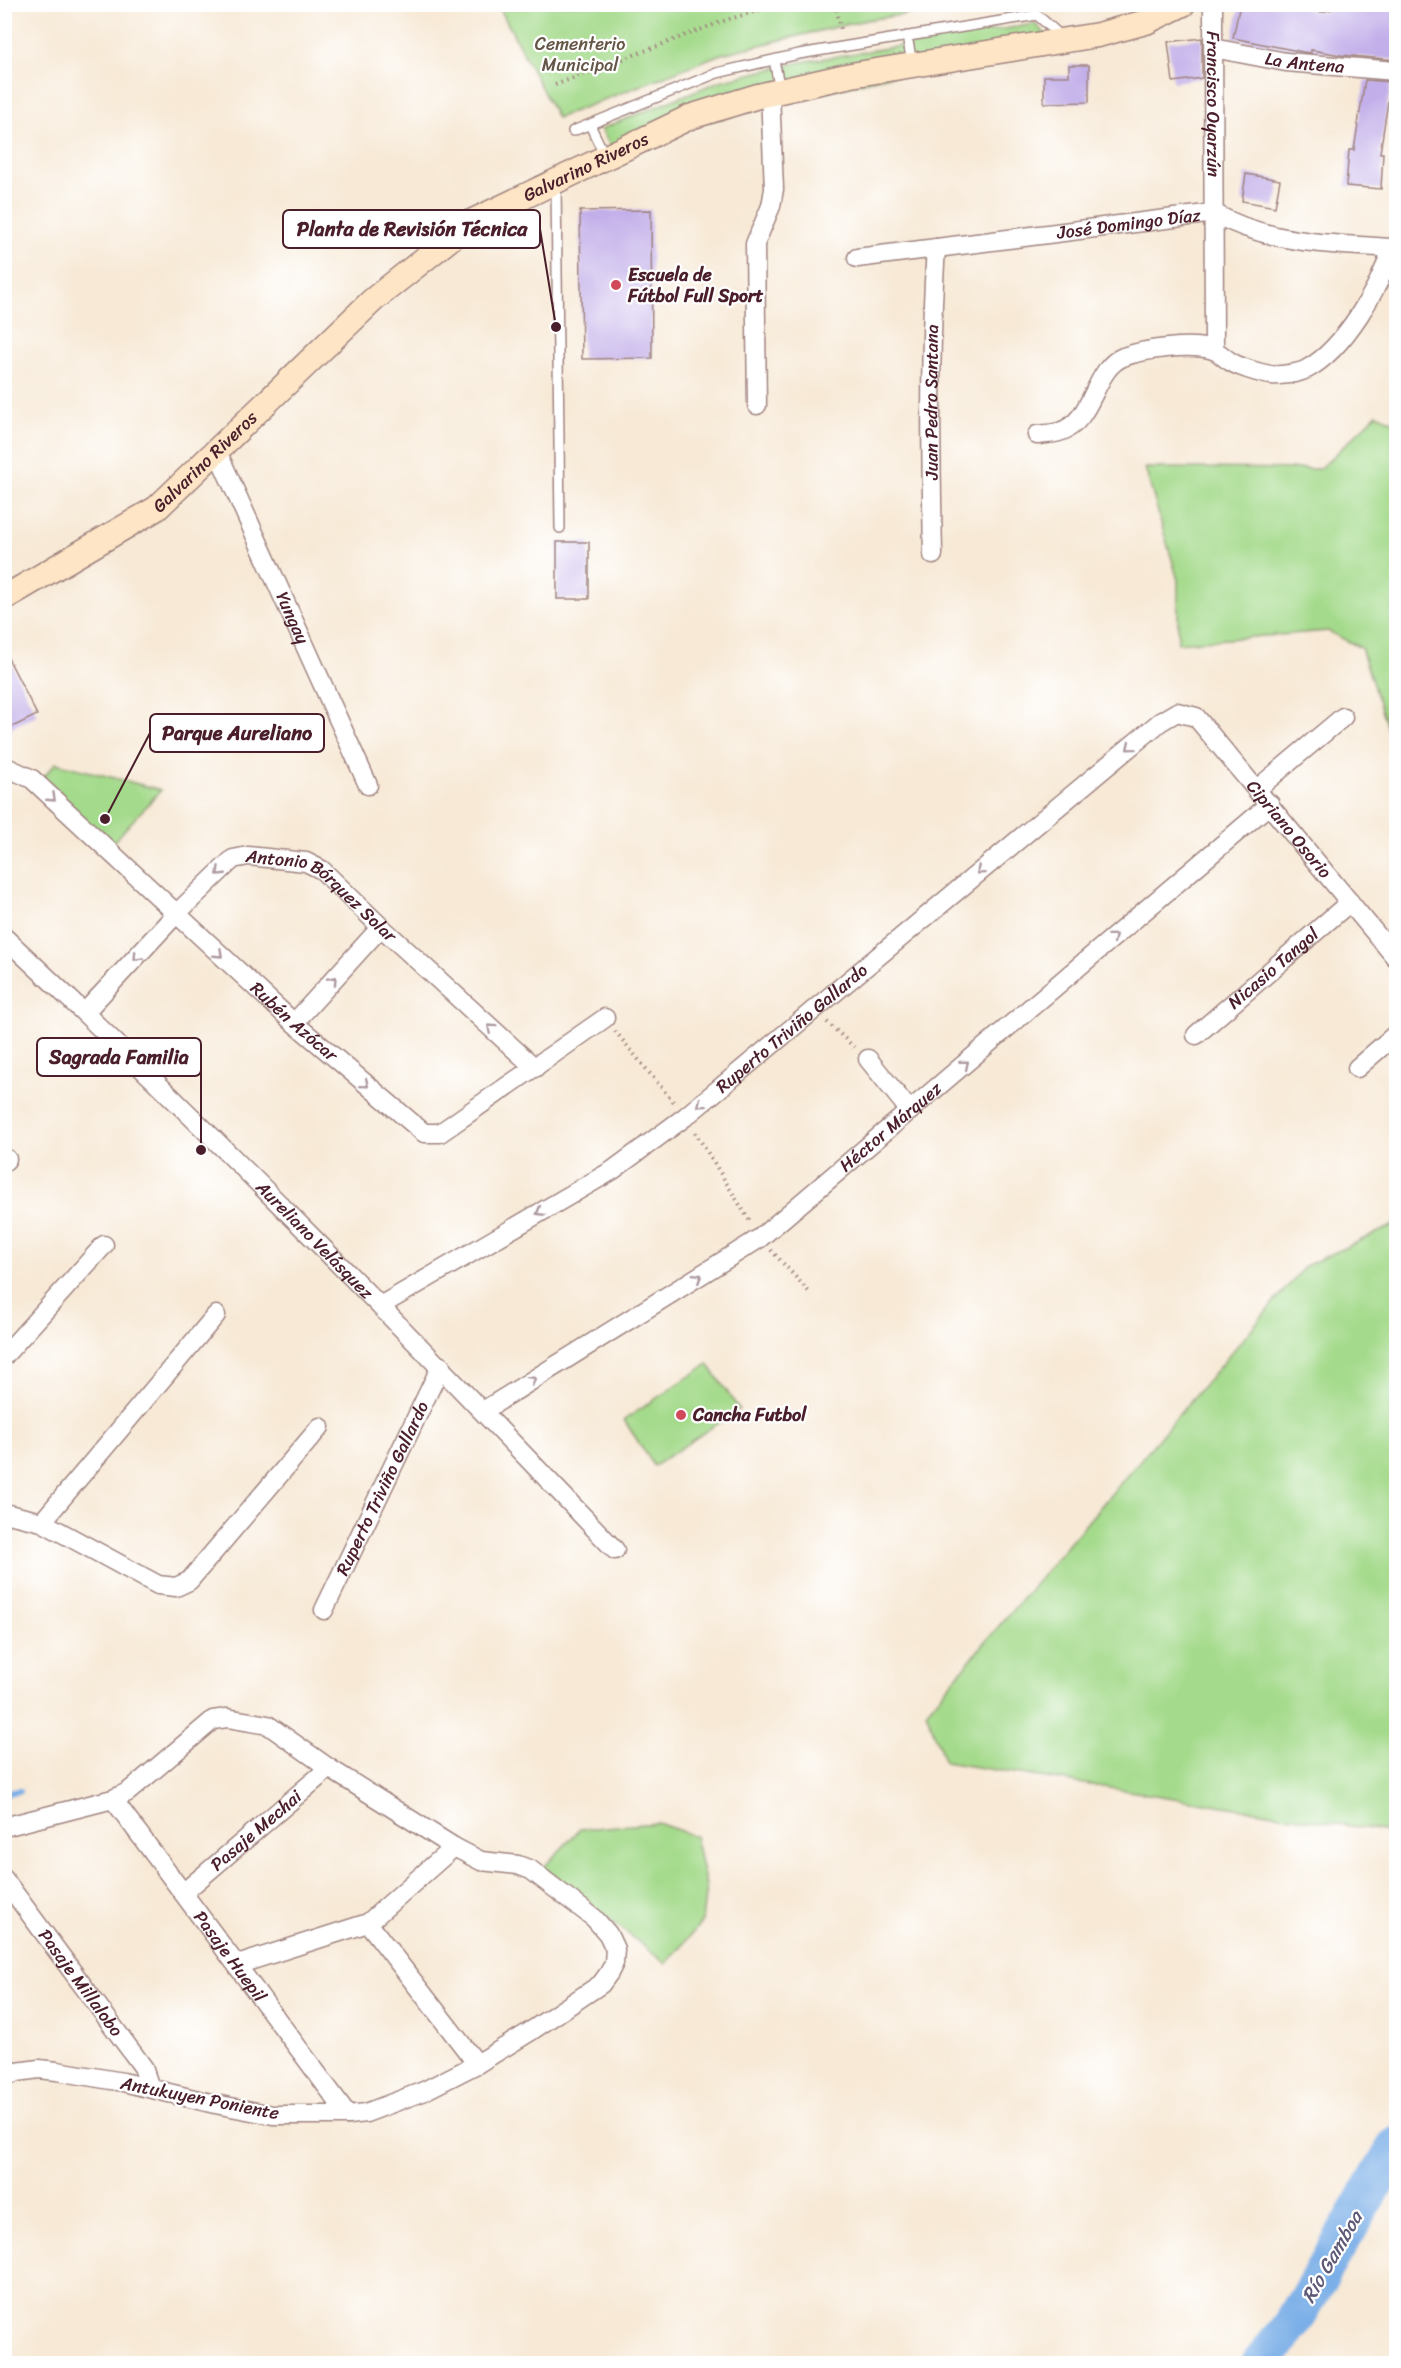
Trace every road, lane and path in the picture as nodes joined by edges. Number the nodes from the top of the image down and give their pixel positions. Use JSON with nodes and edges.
{"nodes":[{"id":1,"x":759,"y":4,"type":"edge"},
{"id":2,"x":782,"y":4,"type":"edge"},
{"id":3,"x":835,"y":4,"type":"edge"},
{"id":4,"x":1183,"y":4,"type":"edge"},
{"id":5,"x":1213,"y":4,"type":"edge"},
{"id":6,"x":761,"y":10,"type":"junction"},
{"id":7,"x":840,"y":26,"type":"dead end"},
{"id":8,"x":907,"y":36,"type":"junction"},
{"id":9,"x":1066,"y":41,"type":"junction"},
{"id":10,"x":1213,"y":48,"type":"junction"},
{"id":11,"x":774,"y":60,"type":"junction"},
{"id":12,"x":913,"y":66,"type":"junction"},
{"id":13,"x":1396,"y":71,"type":"edge"},
{"id":14,"x":555,"y":85,"type":"dead end"},
{"id":15,"x":775,"y":92,"type":"junction"},
{"id":16,"x":590,"y":125,"type":"junction"},
{"id":17,"x":573,"y":131,"type":"dead end"},
{"id":18,"x":606,"y":158,"type":"junction"},
{"id":19,"x":556,"y":181,"type":"junction"},
{"id":20,"x":1214,"y":213,"type":"junction"},
{"id":21,"x":936,"y":248,"type":"junction"},
{"id":22,"x":1394,"y":248,"type":"edge"},
{"id":23,"x":857,"y":258,"type":"dead end"},
{"id":24,"x":1214,"y":350,"type":"junction"},
{"id":25,"x":757,"y":405,"type":"dead end"},
{"id":26,"x":1037,"y":435,"type":"dead end"},
{"id":27,"x":217,"y":451,"type":"junction"},
{"id":28,"x":560,"y":528,"type":"dead end"},
{"id":29,"x":933,"y":555,"type":"dead end"},
{"id":30,"x":4,"y":598,"type":"edge"},
{"id":31,"x":1177,"y":712,"type":"joint"},
{"id":32,"x":1343,"y":717,"type":"dead end"},
{"id":33,"x":4,"y":766,"type":"edge"},
{"id":34,"x":368,"y":785,"type":"dead end"},
{"id":35,"x":1257,"y":789,"type":"junction"},
{"id":36,"x":1270,"y":804,"type":"junction"},
{"id":37,"x":1350,"y":902,"type":"junction"},
{"id":38,"x":176,"y":914,"type":"junction"},
{"id":39,"x":381,"y":927,"type":"junction"},
{"id":40,"x":4,"y":937,"type":"edge"},
{"id":41,"x":1396,"y":958,"type":"edge"},
{"id":42,"x":814,"y":1010,"type":"junction"},
{"id":43,"x":85,"y":1012,"type":"junction"},
{"id":44,"x":606,"y":1018,"type":"joint"},
{"id":45,"x":294,"y":1023,"type":"junction"},
{"id":46,"x":1396,"y":1034,"type":"edge"},
{"id":47,"x":1196,"y":1035,"type":"dead end"},
{"id":48,"x":868,"y":1059,"type":"joint"},
{"id":49,"x":534,"y":1068,"type":"junction"},
{"id":50,"x":1357,"y":1068,"type":"dead end"},
{"id":51,"x":910,"y":1111,"type":"junction"},
{"id":52,"x":685,"y":1117,"type":"junction"},
{"id":53,"x":760,"y":1238,"type":"junction"},
{"id":54,"x":104,"y":1245,"type":"dead end"},
{"id":55,"x":811,"y":1294,"type":"dead end"},
{"id":56,"x":380,"y":1306,"type":"junction"},
{"id":57,"x":216,"y":1315,"type":"dead end"},
{"id":58,"x":4,"y":1356,"type":"edge"},
{"id":59,"x":441,"y":1366,"type":"junction"},
{"id":60,"x":483,"y":1411,"type":"junction"},
{"id":61,"x":320,"y":1427,"type":"dead end"},
{"id":62,"x":4,"y":1513,"type":"edge"},
{"id":63,"x":42,"y":1522,"type":"junction"},
{"id":64,"x":615,"y":1550,"type":"dead end"},
{"id":65,"x":324,"y":1610,"type":"dead end"},
{"id":66,"x":329,"y":1767,"type":"junction"},
{"id":67,"x":113,"y":1799,"type":"junction"},
{"id":68,"x":4,"y":1827,"type":"edge"},
{"id":69,"x":454,"y":1847,"type":"junction"},
{"id":70,"x":4,"y":1880,"type":"edge"},
{"id":71,"x":183,"y":1893,"type":"junction"},
{"id":72,"x":368,"y":1923,"type":"junction"},
{"id":73,"x":237,"y":1965,"type":"junction"},
{"id":74,"x":477,"y":2064,"type":"junction"},
{"id":75,"x":4,"y":2077,"type":"edge"},
{"id":76,"x":150,"y":2088,"type":"junction"},
{"id":77,"x":348,"y":2115,"type":"junction"}],
"edges":[{"from":1,"to":6,"type":"path"},
{"from":2,"to":6,"type":"path"},
{"from":3,"to":7,"type":"path"},
{"from":4,"to":9,"type":"street","name":"Galvarino Riveros"},
{"from":5,"to":10,"type":"street","name":"Francisco Oyarzún"},
{"from":6,"to":14,"type":"path"},
{"from":8,"to":9,"type":"lane"},
{"from":8,"to":11,"type":"lane"},
{"from":8,"to":12,"type":"lane"},
{"from":9,"to":12,"type":"street","name":"Galvarino Riveros"},
{"from":10,"to":13,"type":"street","name":"La Antena"},
{"from":10,"to":20,"type":"street","name":"Francisco Oyarzún"},
{"from":11,"to":15,"type":"lane"},
{"from":11,"to":16,"type":"lane"},
{"from":12,"to":15,"type":"street","name":"Galvarino Riveros"},
{"from":15,"to":18,"type":"street","name":"Galvarino Riveros"},
{"from":15,"to":25,"type":"street"},
{"from":16,"to":17,"type":"lane"},
{"from":16,"to":18,"type":"lane"},
{"from":18,"to":19,"type":"street","name":"Galvarino Riveros"},
{"from":19,"to":27,"type":"street","name":"Galvarino Riveros"},
{"from":19,"to":28,"type":"lane"},
{"from":20,"to":21,"type":"street","name":"José Domingo Díaz"},
{"from":20,"to":22,"type":"street","name":"José Domingo Díaz"},
{"from":20,"to":24,"type":"street","name":"Francisco Oyarzún"},
{"from":21,"to":23,"type":"street","name":"José Domingo Díaz"},
{"from":21,"to":29,"type":"street","name":"Juan Pedro Santana"},
{"from":22,"to":24,"type":"street"},
{"from":24,"to":26,"type":"street"},
{"from":27,"to":30,"type":"street","name":"Galvarino Riveros"},
{"from":27,"to":34,"type":"street","name":"Yungay"},
{"from":31,"to":35,"type":"street","name":"Cipriano Osorio"},
{"from":31,"to":42,"type":"street","name":"Ruperto Triviño Gallardo","one_way":true},
{"from":32,"to":35,"type":"street"},
{"from":33,"to":38,"type":"street","name":"Rubén Azócar","one_way":true},
{"from":35,"to":36,"type":"street","name":"Cipriano Osorio"},
{"from":36,"to":37,"type":"street","name":"Cipriano Osorio"},
{"from":51,"to":36,"type":"street","name":"Héctor Márquez","one_way":true},
{"from":37,"to":41,"type":"street","name":"Cipriano Osorio"},
{"from":37,"to":47,"type":"street","name":"Nicasio Tangol"},
{"from":39,"to":38,"type":"street","name":"Antonio Bórquez Solar","one_way":true},
{"from":38,"to":43,"type":"street","name":"Antonio Bórquez Solar","one_way":true},
{"from":38,"to":45,"type":"street","name":"Rubén Azócar","one_way":true},
{"from":45,"to":39,"type":"street","one_way":true},
{"from":49,"to":39,"type":"street","name":"Antonio Bórquez Solar","one_way":true},
{"from":40,"to":43,"type":"street","name":"Aureliano Velásquez"},
{"from":42,"to":48,"type":"path"},
{"from":42,"to":52,"type":"street","name":"Ruperto Triviño Gallardo","one_way":true},
{"from":43,"to":56,"type":"street","name":"Aureliano Velásquez"},
{"from":44,"to":49,"type":"street","name":"Rubén Azócar"},
{"from":44,"to":52,"type":"path"},
{"from":45,"to":49,"type":"street","name":"Rubén Azócar","one_way":true},
{"from":46,"to":50,"type":"street"},
{"from":48,"to":51,"type":"street"},
{"from":51,"to":53,"type":"street","name":"Héctor Márquez"},
{"from":52,"to":53,"type":"path"},
{"from":52,"to":56,"type":"street","name":"Ruperto Triviño Gallardo","one_way":true},
{"from":53,"to":55,"type":"path"},
{"from":60,"to":53,"type":"street","name":"Héctor Márquez","one_way":true},
{"from":54,"to":58,"type":"street"},
{"from":56,"to":59,"type":"street","name":"Aureliano Velásquez"},
{"from":57,"to":63,"type":"street"},
{"from":59,"to":60,"type":"street","name":"Aureliano Velásquez"},
{"from":59,"to":65,"type":"street","name":"Ruperto Triviño Gallardo"},
{"from":60,"to":64,"type":"street","name":"Aureliano Velásquez"},
{"from":61,"to":63,"type":"street"},
{"from":62,"to":63,"type":"street"},
{"from":66,"to":67,"type":"street"},
{"from":66,"to":69,"type":"street"},
{"from":66,"to":71,"type":"street","name":"Pasaje Mechai"},
{"from":67,"to":68,"type":"street"},
{"from":67,"to":71,"type":"street","name":"Pasaje Huepil"},
{"from":69,"to":72,"type":"street"},
{"from":69,"to":74,"type":"street","name":"Antukuyen Poniente"},
{"from":70,"to":76,"type":"street","name":"Pasaje Millalobo"},
{"from":71,"to":73,"type":"street","name":"Pasaje Huepil"},
{"from":72,"to":73,"type":"street"},
{"from":72,"to":74,"type":"street"},
{"from":73,"to":77,"type":"street","name":"Pasaje Huepil"},
{"from":74,"to":77,"type":"street","name":"Antukuyen Poniente"},
{"from":75,"to":76,"type":"street","name":"Antukuyen Poniente"},
{"from":76,"to":77,"type":"street","name":"Antukuyen Poniente"}]}
